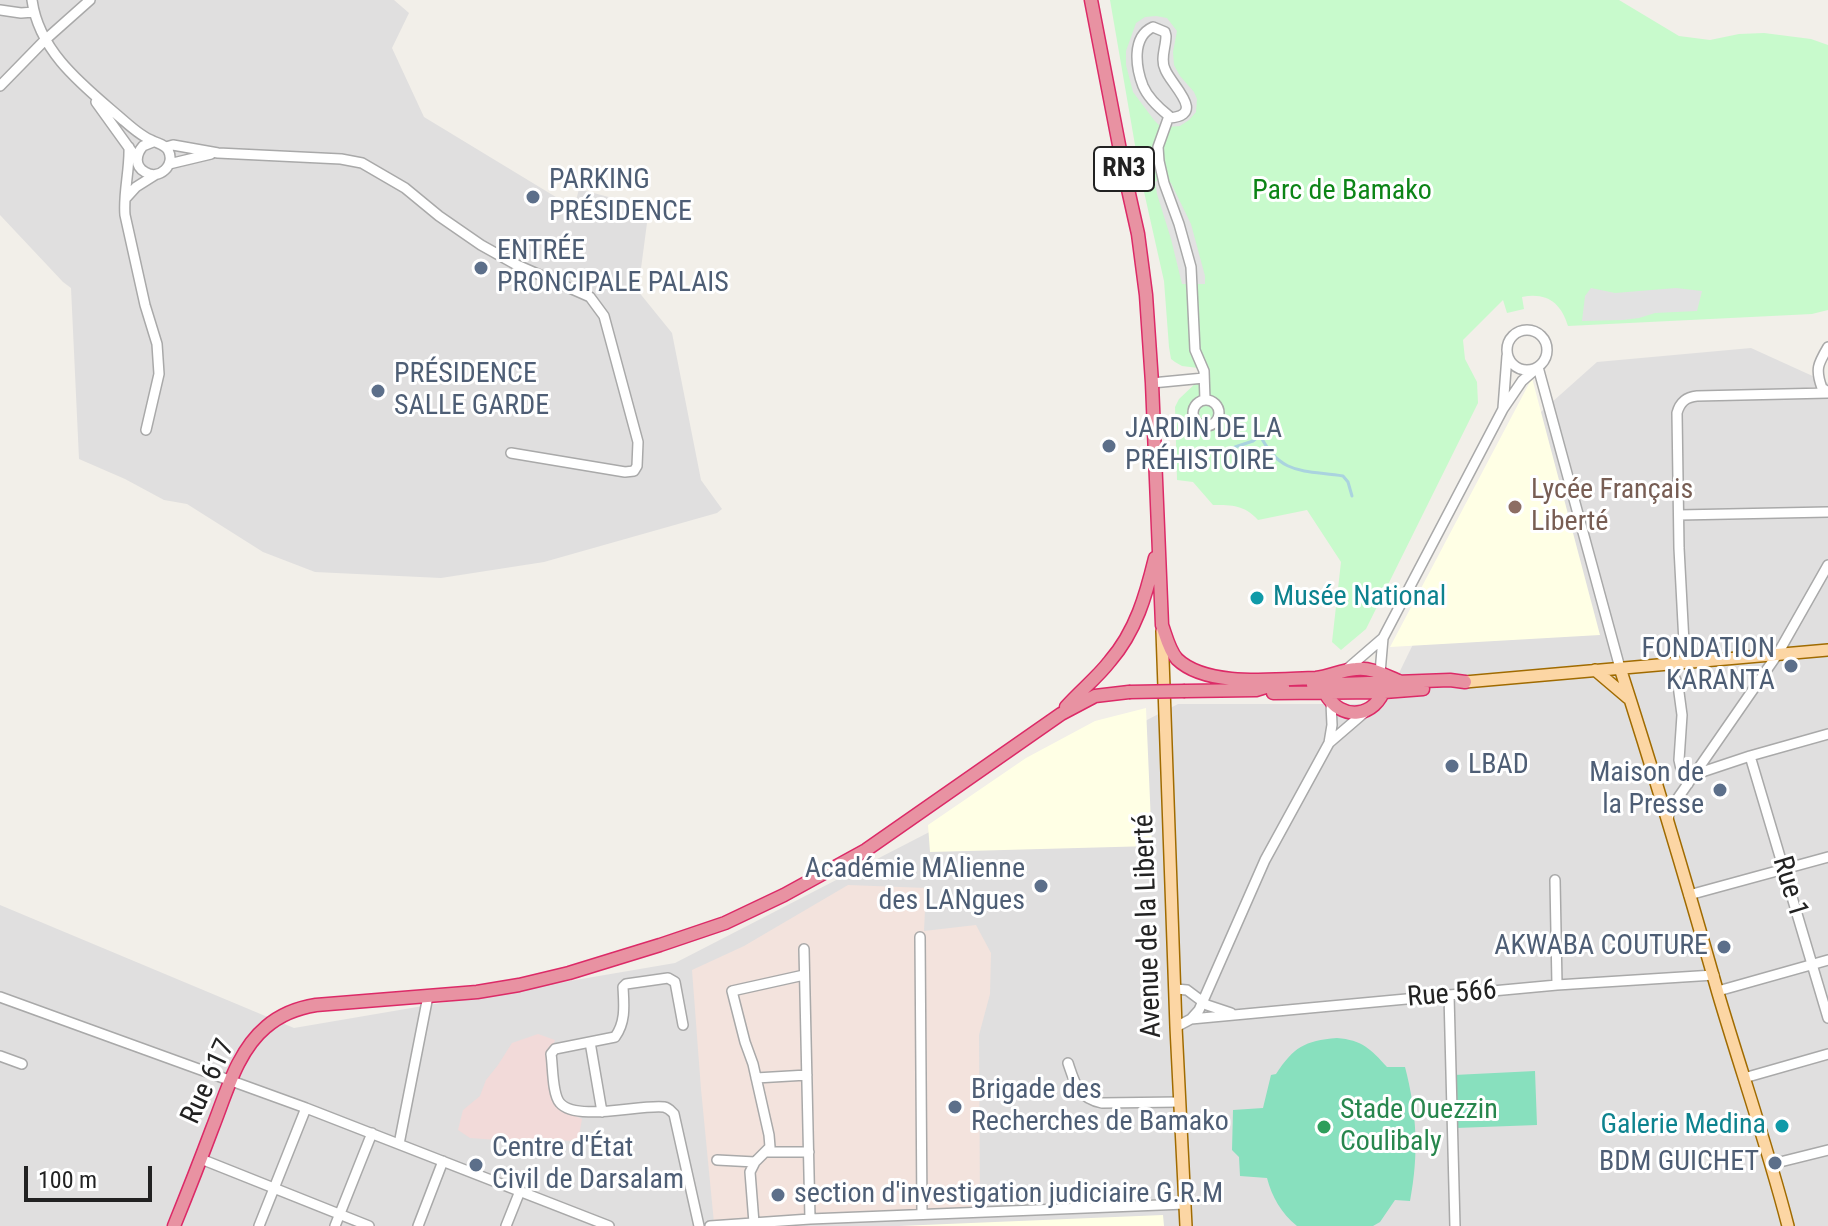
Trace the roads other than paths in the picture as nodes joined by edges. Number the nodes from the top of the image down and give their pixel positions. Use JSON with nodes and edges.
{"nodes":[{"id":1,"x":32,"y":0,"type":"edge"},
{"id":2,"x":90,"y":0,"type":"edge"},
{"id":3,"x":1091,"y":0,"type":"edge"},
{"id":4,"x":0,"y":10,"type":"edge"},
{"id":5,"x":34,"y":12,"type":"junction"},
{"id":6,"x":45,"y":40,"type":"junction"},
{"id":7,"x":0,"y":86,"type":"edge"},
{"id":8,"x":84,"y":86,"type":"junction"},
{"id":9,"x":1169,"y":118,"type":"junction"},
{"id":10,"x":153,"y":142,"type":"junction"},
{"id":11,"x":129,"y":147,"type":"junction"},
{"id":12,"x":166,"y":147,"type":"junction"},
{"id":13,"x":218,"y":153,"type":"junction"},
{"id":14,"x":137,"y":162,"type":"junction"},
{"id":15,"x":169,"y":164,"type":"junction"},
{"id":16,"x":155,"y":175,"type":"junction"},
{"id":17,"x":124,"y":200,"type":"junction"},
{"id":18,"x":1828,"y":347,"type":"edge"},
{"id":19,"x":1507,"y":356,"type":"junction"},
{"id":20,"x":1538,"y":367,"type":"junction"},
{"id":21,"x":1204,"y":378,"type":"junction"},
{"id":22,"x":1152,"y":383,"type":"junction"},
{"id":23,"x":1826,"y":391,"type":"edge"},
{"id":24,"x":1205,"y":400,"type":"dead end"},
{"id":25,"x":1503,"y":409,"type":"junction"},
{"id":26,"x":146,"y":430,"type":"dead end"},
{"id":27,"x":511,"y":453,"type":"dead end"},
{"id":28,"x":1828,"y":512,"type":"edge"},
{"id":29,"x":1679,"y":515,"type":"junction"},
{"id":30,"x":1159,"y":543,"type":"junction"},
{"id":31,"x":1828,"y":565,"type":"edge"},
{"id":32,"x":1162,"y":625,"type":"junction"},
{"id":33,"x":1383,"y":638,"type":"junction"},
{"id":34,"x":1828,"y":650,"type":"edge"},
{"id":35,"x":1777,"y":655,"type":"junction"},
{"id":36,"x":1685,"y":662,"type":"junction"},
{"id":37,"x":1668,"y":663,"type":"junction"},
{"id":38,"x":1620,"y":668,"type":"junction"},
{"id":39,"x":1595,"y":670,"type":"junction"},
{"id":40,"x":1343,"y":672,"type":"junction"},
{"id":41,"x":1383,"y":682,"type":"junction"},
{"id":42,"x":1465,"y":682,"type":"junction"},
{"id":43,"x":1328,"y":694,"type":"junction"},
{"id":44,"x":1632,"y":703,"type":"junction"},
{"id":45,"x":1365,"y":712,"type":"junction"},
{"id":46,"x":1061,"y":714,"type":"junction"},
{"id":47,"x":1828,"y":734,"type":"edge"},
{"id":48,"x":1329,"y":743,"type":"junction"},
{"id":49,"x":1750,"y":756,"type":"junction"},
{"id":50,"x":1696,"y":774,"type":"junction"},
{"id":51,"x":1688,"y":784,"type":"junction"},
{"id":52,"x":1668,"y":819,"type":"junction"},
{"id":53,"x":1828,"y":857,"type":"edge"},
{"id":54,"x":1784,"y":869,"type":"junction"},
{"id":55,"x":1555,"y":880,"type":"dead end"},
{"id":56,"x":1689,"y":895,"type":"junction"},
{"id":57,"x":920,"y":937,"type":"dead end"},
{"id":58,"x":804,"y":949,"type":"dead end"},
{"id":59,"x":1828,"y":960,"type":"edge"},
{"id":60,"x":1812,"y":965,"type":"junction"},
{"id":61,"x":804,"y":975,"type":"junction"},
{"id":62,"x":1714,"y":975,"type":"junction"},
{"id":63,"x":1557,"y":985,"type":"junction"},
{"id":64,"x":1176,"y":989,"type":"junction"},
{"id":65,"x":1718,"y":991,"type":"junction"},
{"id":66,"x":1449,"y":995,"type":"junction"},
{"id":67,"x":428,"y":996,"type":"junction"},
{"id":68,"x":0,"y":997,"type":"edge"},
{"id":69,"x":1202,"y":1001,"type":"junction"},
{"id":70,"x":1235,"y":1014,"type":"junction"},
{"id":71,"x":1828,"y":1018,"type":"edge"},
{"id":72,"x":1191,"y":1019,"type":"junction"},
{"id":73,"x":683,"y":1025,"type":"dead end"},
{"id":74,"x":1176,"y":1027,"type":"junction"},
{"id":75,"x":590,"y":1042,"type":"junction"},
{"id":76,"x":1828,"y":1054,"type":"edge"},
{"id":77,"x":0,"y":1056,"type":"edge"},
{"id":78,"x":1068,"y":1063,"type":"dead end"},
{"id":79,"x":22,"y":1064,"type":"dead end"},
{"id":80,"x":807,"y":1075,"type":"junction"},
{"id":81,"x":756,"y":1078,"type":"junction"},
{"id":82,"x":1744,"y":1078,"type":"junction"},
{"id":83,"x":231,"y":1081,"type":"junction"},
{"id":84,"x":1180,"y":1102,"type":"junction"},
{"id":85,"x":306,"y":1108,"type":"junction"},
{"id":86,"x":602,"y":1112,"type":"junction"},
{"id":87,"x":372,"y":1133,"type":"junction"},
{"id":88,"x":399,"y":1144,"type":"junction"},
{"id":89,"x":1828,"y":1150,"type":"edge"},
{"id":90,"x":766,"y":1152,"type":"junction"},
{"id":91,"x":809,"y":1152,"type":"junction"},
{"id":92,"x":201,"y":1159,"type":"junction"},
{"id":93,"x":717,"y":1160,"type":"dead end"},
{"id":94,"x":443,"y":1161,"type":"junction"},
{"id":95,"x":755,"y":1162,"type":"junction"},
{"id":96,"x":1772,"y":1164,"type":"junction"},
{"id":97,"x":274,"y":1188,"type":"junction"},
{"id":98,"x":520,"y":1191,"type":"junction"},
{"id":99,"x":1185,"y":1204,"type":"junction"},
{"id":100,"x":340,"y":1214,"type":"junction"},
{"id":101,"x":922,"y":1214,"type":"junction"},
{"id":102,"x":810,"y":1219,"type":"junction"},
{"id":103,"x":594,"y":1223,"type":"edge"},
{"id":104,"x":754,"y":1223,"type":"junction"},
{"id":105,"x":174,"y":1226,"type":"edge"},
{"id":106,"x":259,"y":1226,"type":"edge"},
{"id":107,"x":335,"y":1226,"type":"edge"},
{"id":108,"x":369,"y":1226,"type":"edge"},
{"id":109,"x":418,"y":1226,"type":"edge"},
{"id":110,"x":506,"y":1226,"type":"edge"},
{"id":111,"x":609,"y":1226,"type":"edge"},
{"id":112,"x":699,"y":1226,"type":"edge"},
{"id":113,"x":710,"y":1226,"type":"edge"},
{"id":114,"x":1186,"y":1226,"type":"edge"},
{"id":115,"x":1455,"y":1226,"type":"edge"},
{"id":116,"x":1788,"y":1226,"type":"edge"}],
"edges":[{"from":1,"to":5,"type":"street"},
{"from":2,"to":6,"type":"street"},
{"from":3,"to":22,"type":"highway","number":"RN3"},
{"from":4,"to":5,"type":"street"},
{"from":5,"to":6,"type":"street"},
{"from":6,"to":7,"type":"street"},
{"from":6,"to":8,"type":"street"},
{"from":8,"to":10,"type":"street"},
{"from":8,"to":11,"type":"street"},
{"from":9,"to":9,"type":"street"},
{"from":9,"to":21,"type":"street"},
{"from":10,"to":12,"type":"street"},
{"from":10,"to":14,"type":"street"},
{"from":11,"to":14,"type":"street"},
{"from":11,"to":17,"type":"street"},
{"from":12,"to":13,"type":"street"},
{"from":12,"to":15,"type":"street"},
{"from":13,"to":15,"type":"street"},
{"from":13,"to":27,"type":"street"},
{"from":14,"to":16,"type":"street"},
{"from":15,"to":16,"type":"street"},
{"from":16,"to":17,"type":"street"},
{"from":17,"to":26,"type":"street"},
{"from":18,"to":23,"type":"street"},
{"from":19,"to":20,"type":"street"},
{"from":19,"to":20,"type":"street"},
{"from":19,"to":25,"type":"street"},
{"from":20,"to":25,"type":"street"},
{"from":20,"to":38,"type":"street"},
{"from":21,"to":22,"type":"street"},
{"from":21,"to":24,"type":"street"},
{"from":22,"to":30,"type":"highway","number":"RN3"},
{"from":23,"to":29,"type":"street"},
{"from":25,"to":33,"type":"street"},
{"from":28,"to":29,"type":"street"},
{"from":29,"to":36,"type":"street"},
{"from":30,"to":32,"type":"highway"},
{"from":30,"to":46,"type":"highway"},
{"from":31,"to":35,"type":"street"},
{"from":32,"to":40,"type":"highway"},
{"from":32,"to":64,"type":"main road","name":"Avenue de la Liberté"},
{"from":33,"to":40,"type":"street"},
{"from":33,"to":41,"type":"street"},
{"from":34,"to":35,"type":"main road"},
{"from":35,"to":36,"type":"main road"},
{"from":35,"to":50,"type":"street"},
{"from":36,"to":37,"type":"main road"},
{"from":37,"to":38,"type":"main road"},
{"from":37,"to":51,"type":"street"},
{"from":38,"to":39,"type":"main road"},
{"from":38,"to":44,"type":"main road"},
{"from":39,"to":42,"type":"main road"},
{"from":39,"to":44,"type":"main road"},
{"from":40,"to":41,"type":"highway"},
{"from":40,"to":43,"type":"street"},
{"from":41,"to":42,"type":"highway"},
{"from":41,"to":42,"type":"highway"},
{"from":41,"to":43,"type":"highway"},
{"from":41,"to":45,"type":"highway"},
{"from":43,"to":45,"type":"highway"},
{"from":43,"to":46,"type":"highway","bridge":true},
{"from":43,"to":48,"type":"street"},
{"from":44,"to":52,"type":"main road"},
{"from":45,"to":48,"type":"street"},
{"from":46,"to":67,"type":"highway","name":"Rue 617"},
{"from":47,"to":49,"type":"street"},
{"from":48,"to":69,"type":"street"},
{"from":49,"to":50,"type":"street"},
{"from":49,"to":54,"type":"street","name":"Rue 1"},
{"from":50,"to":51,"type":"street"},
{"from":51,"to":52,"type":"street"},
{"from":52,"to":56,"type":"main road"},
{"from":53,"to":54,"type":"street"},
{"from":54,"to":56,"type":"street"},
{"from":54,"to":60,"type":"street","name":"Rue 1"},
{"from":55,"to":63,"type":"street"},
{"from":56,"to":62,"type":"main road"},
{"from":57,"to":101,"type":"street"},
{"from":58,"to":61,"type":"street"},
{"from":59,"to":60,"type":"street"},
{"from":60,"to":65,"type":"street"},
{"from":60,"to":71,"type":"street","name":"Rue 1"},
{"from":61,"to":80,"type":"street"},
{"from":61,"to":81,"type":"street"},
{"from":62,"to":63,"type":"street","name":"Rue 566"},
{"from":62,"to":65,"type":"main road"},
{"from":63,"to":66,"type":"street","name":"Rue 566"},
{"from":64,"to":69,"type":"street"},
{"from":64,"to":74,"type":"main road","name":"Avenue de la Liberté"},
{"from":65,"to":82,"type":"main road"},
{"from":66,"to":70,"type":"street","name":"Rue 566"},
{"from":66,"to":115,"type":"street"},
{"from":67,"to":83,"type":"highway","name":"Rue 617"},
{"from":67,"to":88,"type":"street"},
{"from":68,"to":83,"type":"street"},
{"from":69,"to":70,"type":"street"},
{"from":69,"to":72,"type":"street"},
{"from":70,"to":72,"type":"street","name":"Rue 566"},
{"from":72,"to":74,"type":"street"},
{"from":73,"to":75,"type":"street"},
{"from":74,"to":84,"type":"main road","name":"Avenue de la Liberté"},
{"from":75,"to":86,"type":"street"},
{"from":75,"to":86,"type":"street"},
{"from":76,"to":82,"type":"street"},
{"from":77,"to":79,"type":"street"},
{"from":78,"to":84,"type":"street"},
{"from":80,"to":81,"type":"street"},
{"from":80,"to":91,"type":"street"},
{"from":81,"to":90,"type":"street"},
{"from":82,"to":96,"type":"main road"},
{"from":83,"to":85,"type":"street"},
{"from":83,"to":92,"type":"highway","name":"Rue 617"},
{"from":84,"to":99,"type":"main road","name":"Avenue de la Liberté"},
{"from":85,"to":87,"type":"street"},
{"from":85,"to":97,"type":"street"},
{"from":86,"to":112,"type":"street"},
{"from":87,"to":88,"type":"street"},
{"from":87,"to":100,"type":"street"},
{"from":88,"to":94,"type":"street"},
{"from":89,"to":96,"type":"street"},
{"from":90,"to":91,"type":"street"},
{"from":90,"to":95,"type":"street"},
{"from":91,"to":102,"type":"street"},
{"from":92,"to":97,"type":"street"},
{"from":92,"to":105,"type":"highway","name":"Rue 617"},
{"from":93,"to":95,"type":"street"},
{"from":94,"to":98,"type":"street"},
{"from":94,"to":109,"type":"street"},
{"from":95,"to":104,"type":"street"},
{"from":96,"to":116,"type":"main road"},
{"from":97,"to":100,"type":"street"},
{"from":97,"to":106,"type":"street"},
{"from":98,"to":103,"type":"street"},
{"from":98,"to":110,"type":"street"},
{"from":99,"to":101,"type":"street"},
{"from":99,"to":114,"type":"main road","name":"Avenue de la Liberté"},
{"from":100,"to":107,"type":"street"},
{"from":100,"to":108,"type":"street"},
{"from":101,"to":102,"type":"street"},
{"from":102,"to":104,"type":"street"},
{"from":103,"to":111,"type":"street"},
{"from":104,"to":113,"type":"street"}]}
